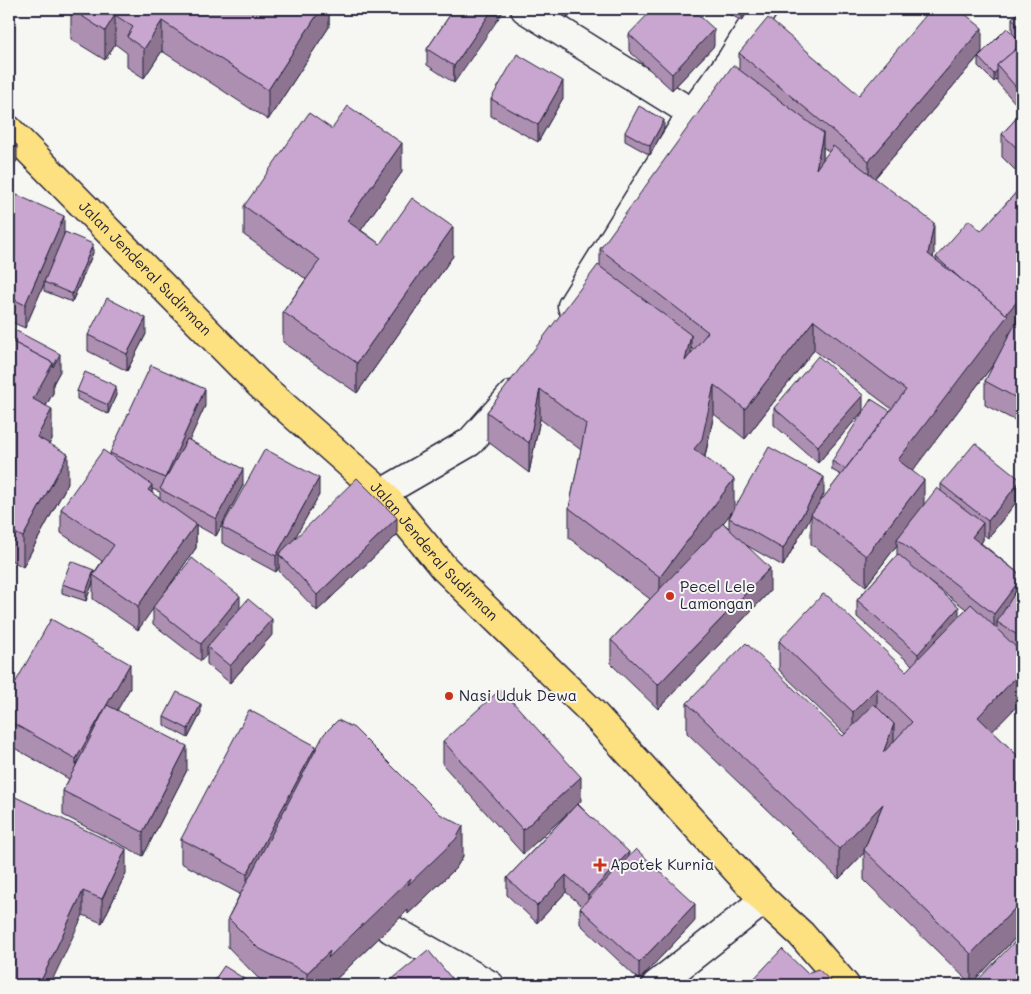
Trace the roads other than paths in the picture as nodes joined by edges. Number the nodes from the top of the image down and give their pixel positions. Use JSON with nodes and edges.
{"nodes":[{"id":1,"x":525,"y":9,"type":"edge"},
{"id":2,"x":763,"y":9,"type":"edge"},
{"id":3,"x":692,"y":113,"type":"junction"},
{"id":4,"x":9,"y":130,"type":"edge"},
{"id":5,"x":559,"y":327,"type":"edge"},
{"id":6,"x":529,"y":376,"type":"edge"},
{"id":7,"x":382,"y":493,"type":"junction"},
{"id":8,"x":764,"y":900,"type":"junction"},
{"id":9,"x":391,"y":929,"type":"edge"},
{"id":10,"x":490,"y":985,"type":"edge"},
{"id":11,"x":656,"y":985,"type":"edge"},
{"id":12,"x":845,"y":985,"type":"edge"}],
"edges":[{"from":1,"to":3,"type":"street"},
{"from":2,"to":3,"type":"street"},
{"from":3,"to":5,"type":"street"},
{"from":4,"to":7,"type":"highway","name":"Jalan Jenderal Sudirman"},
{"from":6,"to":7,"type":"street"},
{"from":7,"to":8,"type":"highway","name":"Jalan Jenderal Sudirman"},
{"from":8,"to":11,"type":"street"},
{"from":8,"to":12,"type":"highway","name":"Jalan Jenderal Sudirman"},
{"from":9,"to":10,"type":"street"}]}
